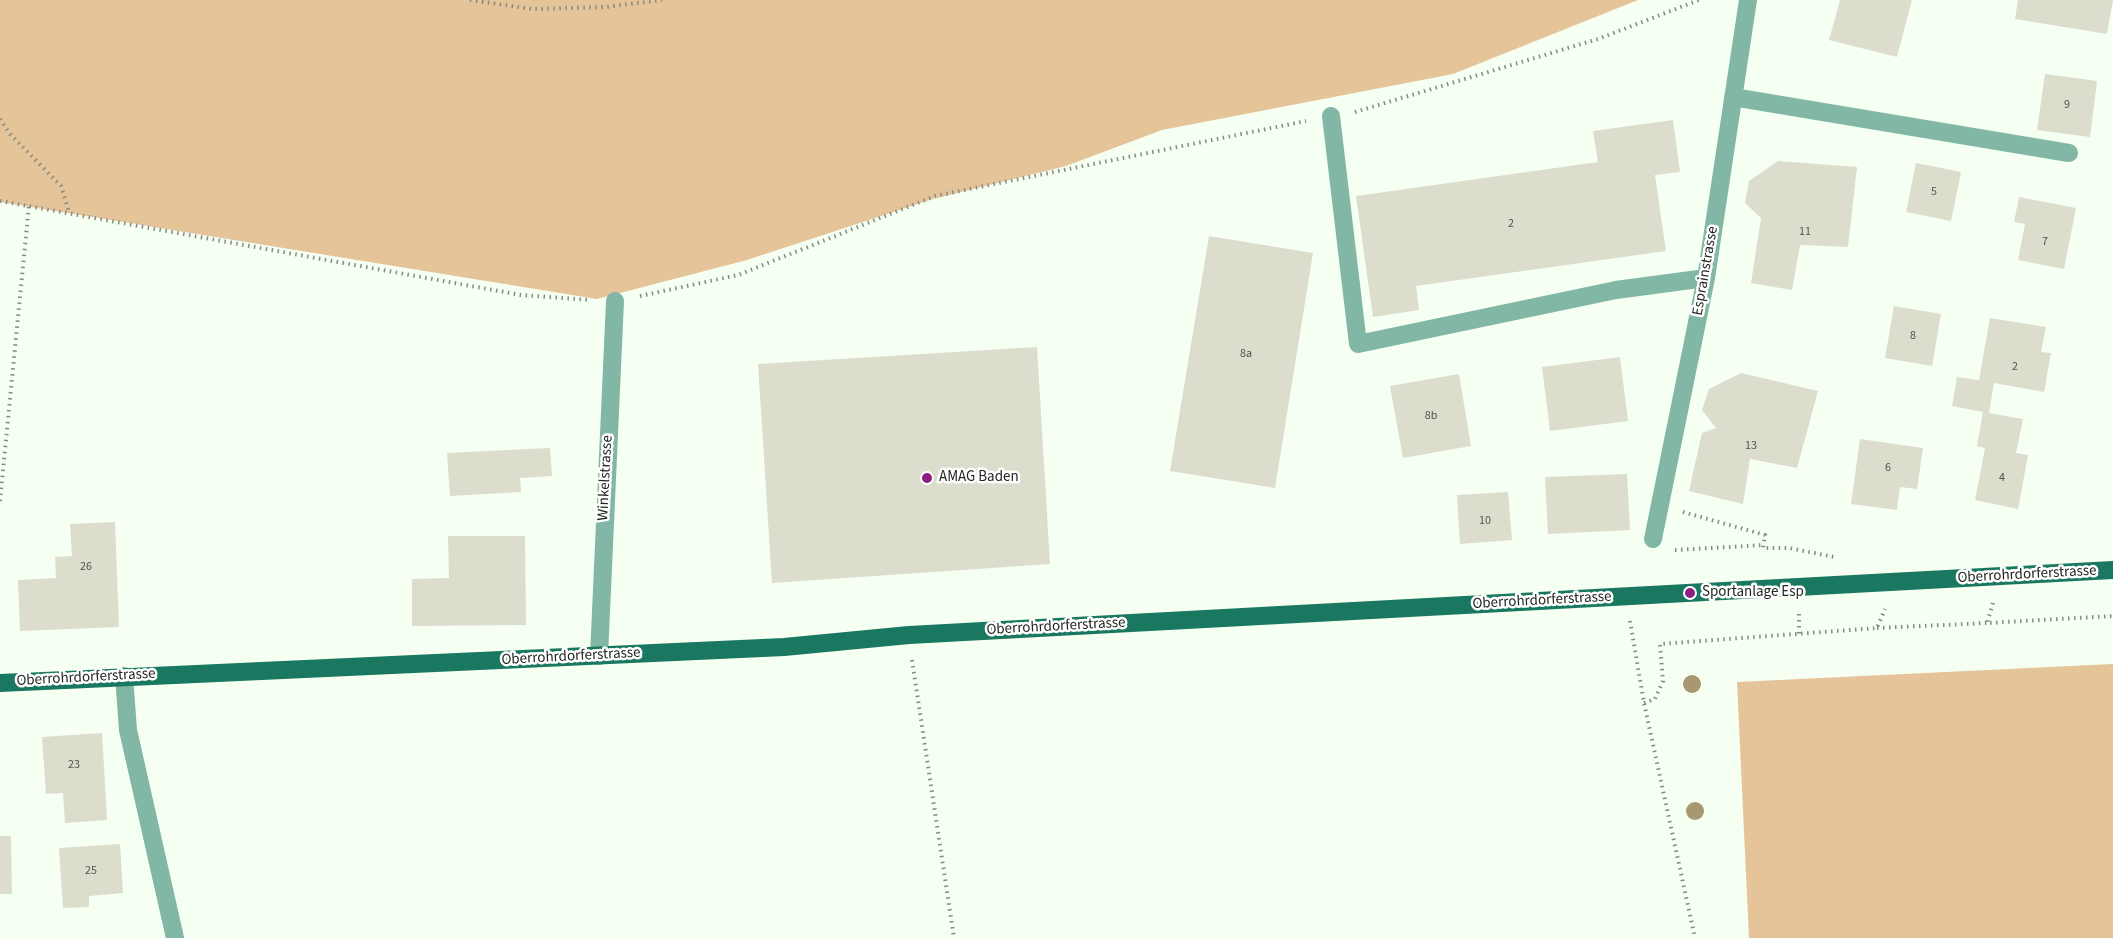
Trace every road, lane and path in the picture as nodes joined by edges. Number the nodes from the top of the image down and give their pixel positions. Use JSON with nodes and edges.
{"nodes":[{"id":1,"x":470,"y":0,"type":"edge"},
{"id":2,"x":662,"y":0,"type":"edge"},
{"id":3,"x":1699,"y":0,"type":"edge"},
{"id":4,"x":1748,"y":0,"type":"edge"},
{"id":5,"x":1733,"y":97,"type":"junction"},
{"id":6,"x":1331,"y":116,"type":"junction"},
{"id":7,"x":0,"y":119,"type":"edge"},
{"id":8,"x":2069,"y":153,"type":"dead end"},
{"id":9,"x":0,"y":201,"type":"edge"},
{"id":10,"x":29,"y":205,"type":"junction"},
{"id":11,"x":69,"y":212,"type":"junction"},
{"id":12,"x":1706,"y":278,"type":"junction"},
{"id":13,"x":615,"y":301,"type":"junction"},
{"id":14,"x":0,"y":501,"type":"edge"},
{"id":15,"x":1660,"y":506,"type":"junction"},
{"id":16,"x":1653,"y":539,"type":"dead end"},
{"id":17,"x":1764,"y":545,"type":"junction"},
{"id":18,"x":1672,"y":551,"type":"dead end"},
{"id":19,"x":2113,"y":570,"type":"edge"},
{"id":20,"x":1844,"y":586,"type":"junction"},
{"id":21,"x":1626,"y":596,"type":"junction"},
{"id":22,"x":1993,"y":603,"type":"dead end"},
{"id":23,"x":1885,"y":609,"type":"dead end"},
{"id":24,"x":2113,"y":616,"type":"edge"},
{"id":25,"x":1988,"y":623,"type":"junction"},
{"id":26,"x":1877,"y":628,"type":"junction"},
{"id":27,"x":909,"y":635,"type":"junction"},
{"id":28,"x":598,"y":656,"type":"junction"},
{"id":29,"x":124,"y":676,"type":"junction"},
{"id":30,"x":0,"y":683,"type":"edge"},
{"id":31,"x":1644,"y":702,"type":"junction"},
{"id":32,"x":175,"y":938,"type":"edge"},
{"id":33,"x":954,"y":938,"type":"edge"},
{"id":34,"x":1695,"y":938,"type":"edge"}],
"edges":[{"from":1,"to":2,"type":"path"},
{"from":3,"to":6,"type":"path"},
{"from":4,"to":5,"type":"street","name":"Esprainstrasse"},
{"from":5,"to":8,"type":"street"},
{"from":5,"to":12,"type":"street","name":"Esprainstrasse"},
{"from":6,"to":12,"type":"street"},
{"from":6,"to":13,"type":"path"},
{"from":7,"to":11,"type":"path"},
{"from":9,"to":10,"type":"path"},
{"from":10,"to":11,"type":"path"},
{"from":10,"to":14,"type":"path"},
{"from":11,"to":13,"type":"path"},
{"from":12,"to":15,"type":"street","name":"Esprainstrasse"},
{"from":13,"to":28,"type":"street","name":"Winkelstrasse"},
{"from":15,"to":16,"type":"street","name":"Esprainstrasse"},
{"from":15,"to":17,"type":"path"},
{"from":17,"to":18,"type":"path"},
{"from":17,"to":20,"type":"path"},
{"from":19,"to":20,"type":"main road","name":"Oberrohrdorferstrasse"},
{"from":20,"to":21,"type":"main road","name":"Oberrohrdorferstrasse"},
{"from":21,"to":27,"type":"main road","name":"Oberrohrdorferstrasse"},
{"from":21,"to":31,"type":"path"},
{"from":22,"to":25,"type":"path"},
{"from":23,"to":26,"type":"path"},
{"from":24,"to":25,"type":"path"},
{"from":25,"to":26,"type":"path"},
{"from":26,"to":31,"type":"path"},
{"from":27,"to":28,"type":"main road","name":"Oberrohrdorferstrasse"},
{"from":27,"to":33,"type":"path"},
{"from":28,"to":29,"type":"main road","name":"Oberrohrdorferstrasse"},
{"from":29,"to":30,"type":"main road","name":"Oberrohrdorferstrasse"},
{"from":29,"to":32,"type":"street"},
{"from":31,"to":34,"type":"path"}]}
